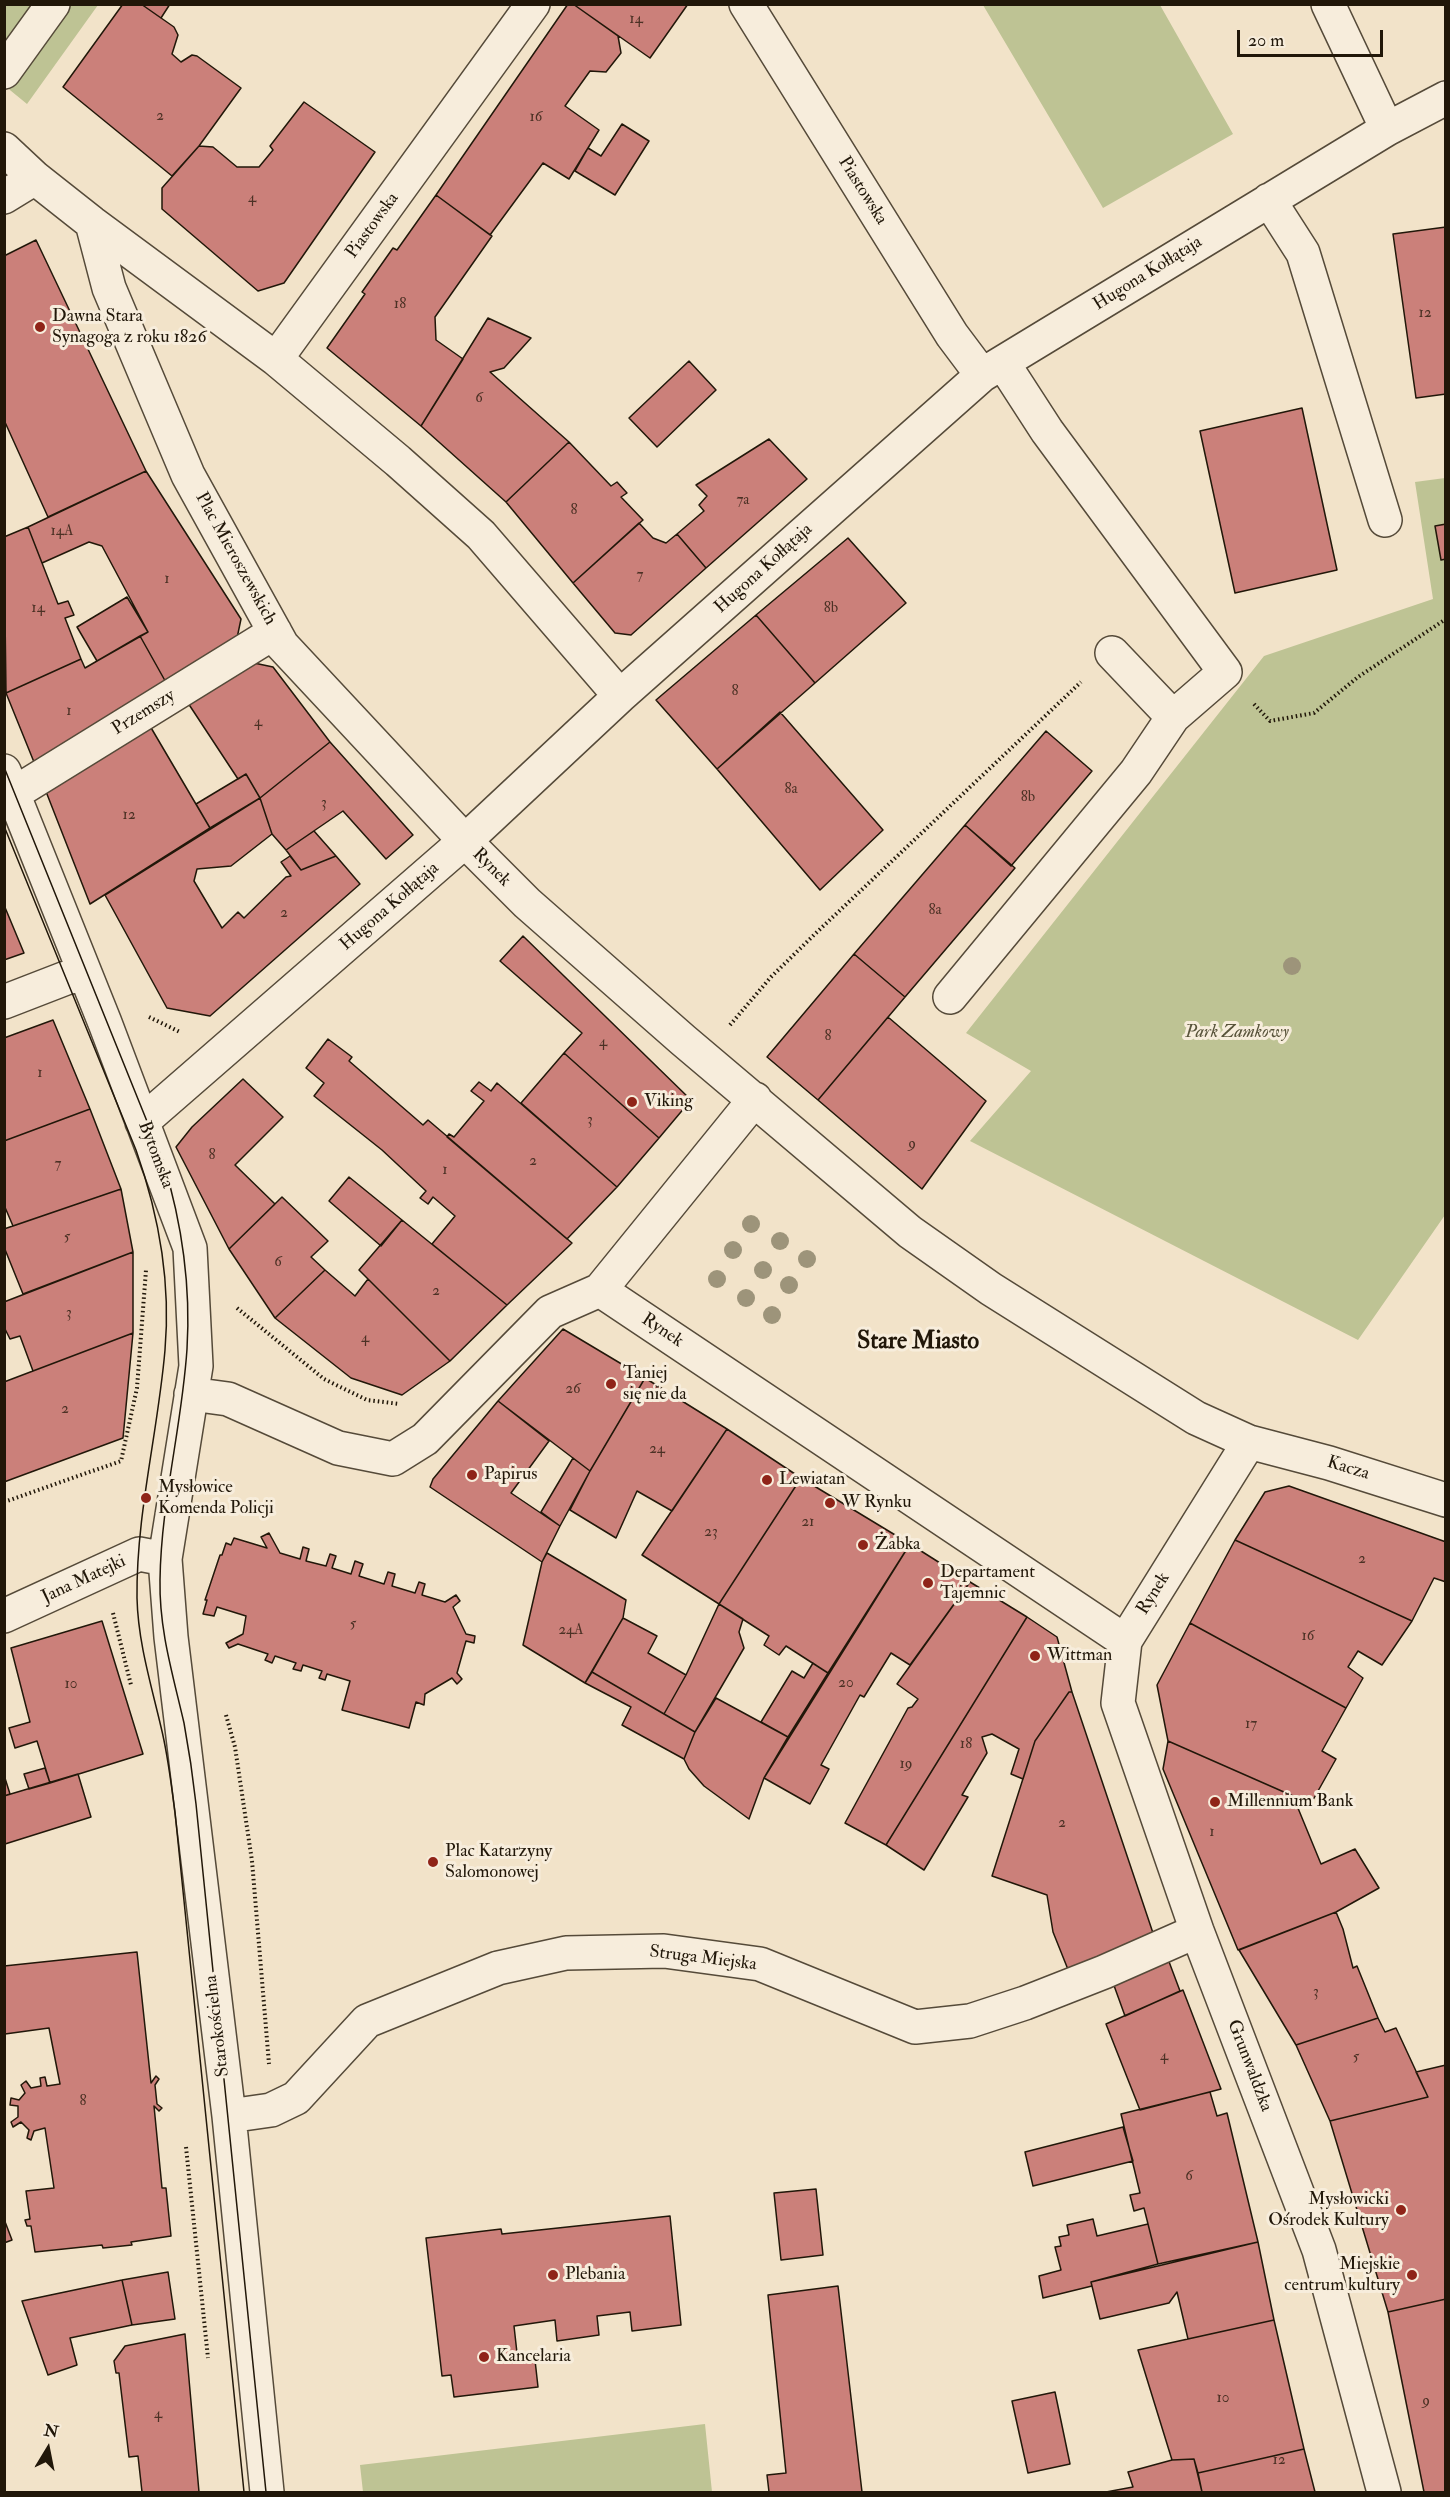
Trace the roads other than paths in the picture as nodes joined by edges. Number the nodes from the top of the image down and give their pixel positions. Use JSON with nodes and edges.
{"nodes":[{"id":1,"x":53,"y":4,"type":"edge"},
{"id":2,"x":533,"y":4,"type":"edge"},
{"id":3,"x":746,"y":4,"type":"edge"},
{"id":4,"x":1328,"y":4,"type":"edge"},
{"id":5,"x":4,"y":72,"type":"edge"},
{"id":6,"x":1446,"y":98,"type":"edge"},
{"id":7,"x":1387,"y":129,"type":"junction"},
{"id":8,"x":4,"y":149,"type":"edge"},
{"id":9,"x":35,"y":178,"type":"junction"},
{"id":10,"x":4,"y":197,"type":"edge"},
{"id":11,"x":1269,"y":200,"type":"junction"},
{"id":12,"x":92,"y":223,"type":"junction"},
{"id":13,"x":276,"y":359,"type":"junction"},
{"id":14,"x":993,"y":369,"type":"junction"},
{"id":15,"x":1385,"y":520,"type":"dead end"},
{"id":16,"x":275,"y":632,"type":"junction"},
{"id":17,"x":1112,"y":653,"type":"road end"},
{"id":18,"x":620,"y":696,"type":"junction"},
{"id":19,"x":1173,"y":717,"type":"junction"},
{"id":20,"x":9,"y":783,"type":"edge"},
{"id":21,"x":465,"y":841,"type":"junction"},
{"id":22,"x":84,"y":974,"type":"junction"},
{"id":23,"x":950,"y":997,"type":"dead end"},
{"id":24,"x":4,"y":1002,"type":"edge"},
{"id":25,"x":754,"y":1099,"type":"junction"},
{"id":26,"x":142,"y":1122,"type":"junction"},
{"id":27,"x":600,"y":1290,"type":"junction"},
{"id":28,"x":191,"y":1394,"type":"junction"},
{"id":29,"x":1249,"y":1442,"type":"junction"},
{"id":30,"x":1446,"y":1500,"type":"edge"},
{"id":31,"x":165,"y":1559,"type":"junction"},
{"id":32,"x":4,"y":1616,"type":"edge"},
{"id":33,"x":1125,"y":1641,"type":"junction"},
{"id":34,"x":1197,"y":1931,"type":"junction"},
{"id":35,"x":229,"y":2116,"type":"junction"},
{"id":36,"x":267,"y":2493,"type":"edge"},
{"id":37,"x":1384,"y":2493,"type":"edge"}],
"edges":[{"from":1,"to":5,"type":"street"},
{"from":2,"to":13,"type":"street","name":"Piastowska"},
{"from":3,"to":14,"type":"street","name":"Piastowska"},
{"from":4,"to":7,"type":"street"},
{"from":6,"to":7,"type":"street","name":"Hugona Kołłątaja"},
{"from":7,"to":11,"type":"street","name":"Hugona Kołłątaja"},
{"from":8,"to":9,"type":"street"},
{"from":9,"to":10,"type":"street"},
{"from":9,"to":12,"type":"street"},
{"from":11,"to":14,"type":"street","name":"Hugona Kołłątaja"},
{"from":11,"to":15,"type":"street"},
{"from":12,"to":13,"type":"street"},
{"from":12,"to":16,"type":"street","name":"Plac Mieroszewskich"},
{"from":13,"to":18,"type":"street"},
{"from":14,"to":18,"type":"street","name":"Hugona Kołłątaja"},
{"from":14,"to":19,"type":"street","name":"Piastowska"},
{"from":16,"to":20,"type":"street","name":"Przemszy"},
{"from":16,"to":21,"type":"street","name":"Plac Mieroszewskich"},
{"from":17,"to":19,"type":"street"},
{"from":18,"to":21,"type":"street","name":"Hugona Kołłątaja"},
{"from":19,"to":23,"type":"street"},
{"from":20,"to":22,"type":"street","name":"Bytomska"},
{"from":21,"to":25,"type":"street","name":"Rynek"},
{"from":21,"to":26,"type":"street","name":"Hugona Kołłątaja"},
{"from":22,"to":24,"type":"street"},
{"from":22,"to":26,"type":"street","name":"Bytomska"},
{"from":25,"to":27,"type":"street"},
{"from":25,"to":29,"type":"street","name":"Rynek"},
{"from":26,"to":28,"type":"street","name":"Bytomska"},
{"from":27,"to":28,"type":"street"},
{"from":27,"to":33,"type":"street","name":"Rynek"},
{"from":28,"to":31,"type":"street","name":"Bytomska"},
{"from":29,"to":30,"type":"street","name":"Kacza"},
{"from":29,"to":33,"type":"street","name":"Rynek"},
{"from":31,"to":32,"type":"street","name":"Jana Matejki"},
{"from":31,"to":35,"type":"street","name":"Starokościelna"},
{"from":33,"to":34,"type":"street","name":"Grunwaldzka"},
{"from":34,"to":35,"type":"street","name":"Struga Miejska"},
{"from":34,"to":37,"type":"street","name":"Grunwaldzka"},
{"from":35,"to":36,"type":"street","name":"Starokościelna"}]}
